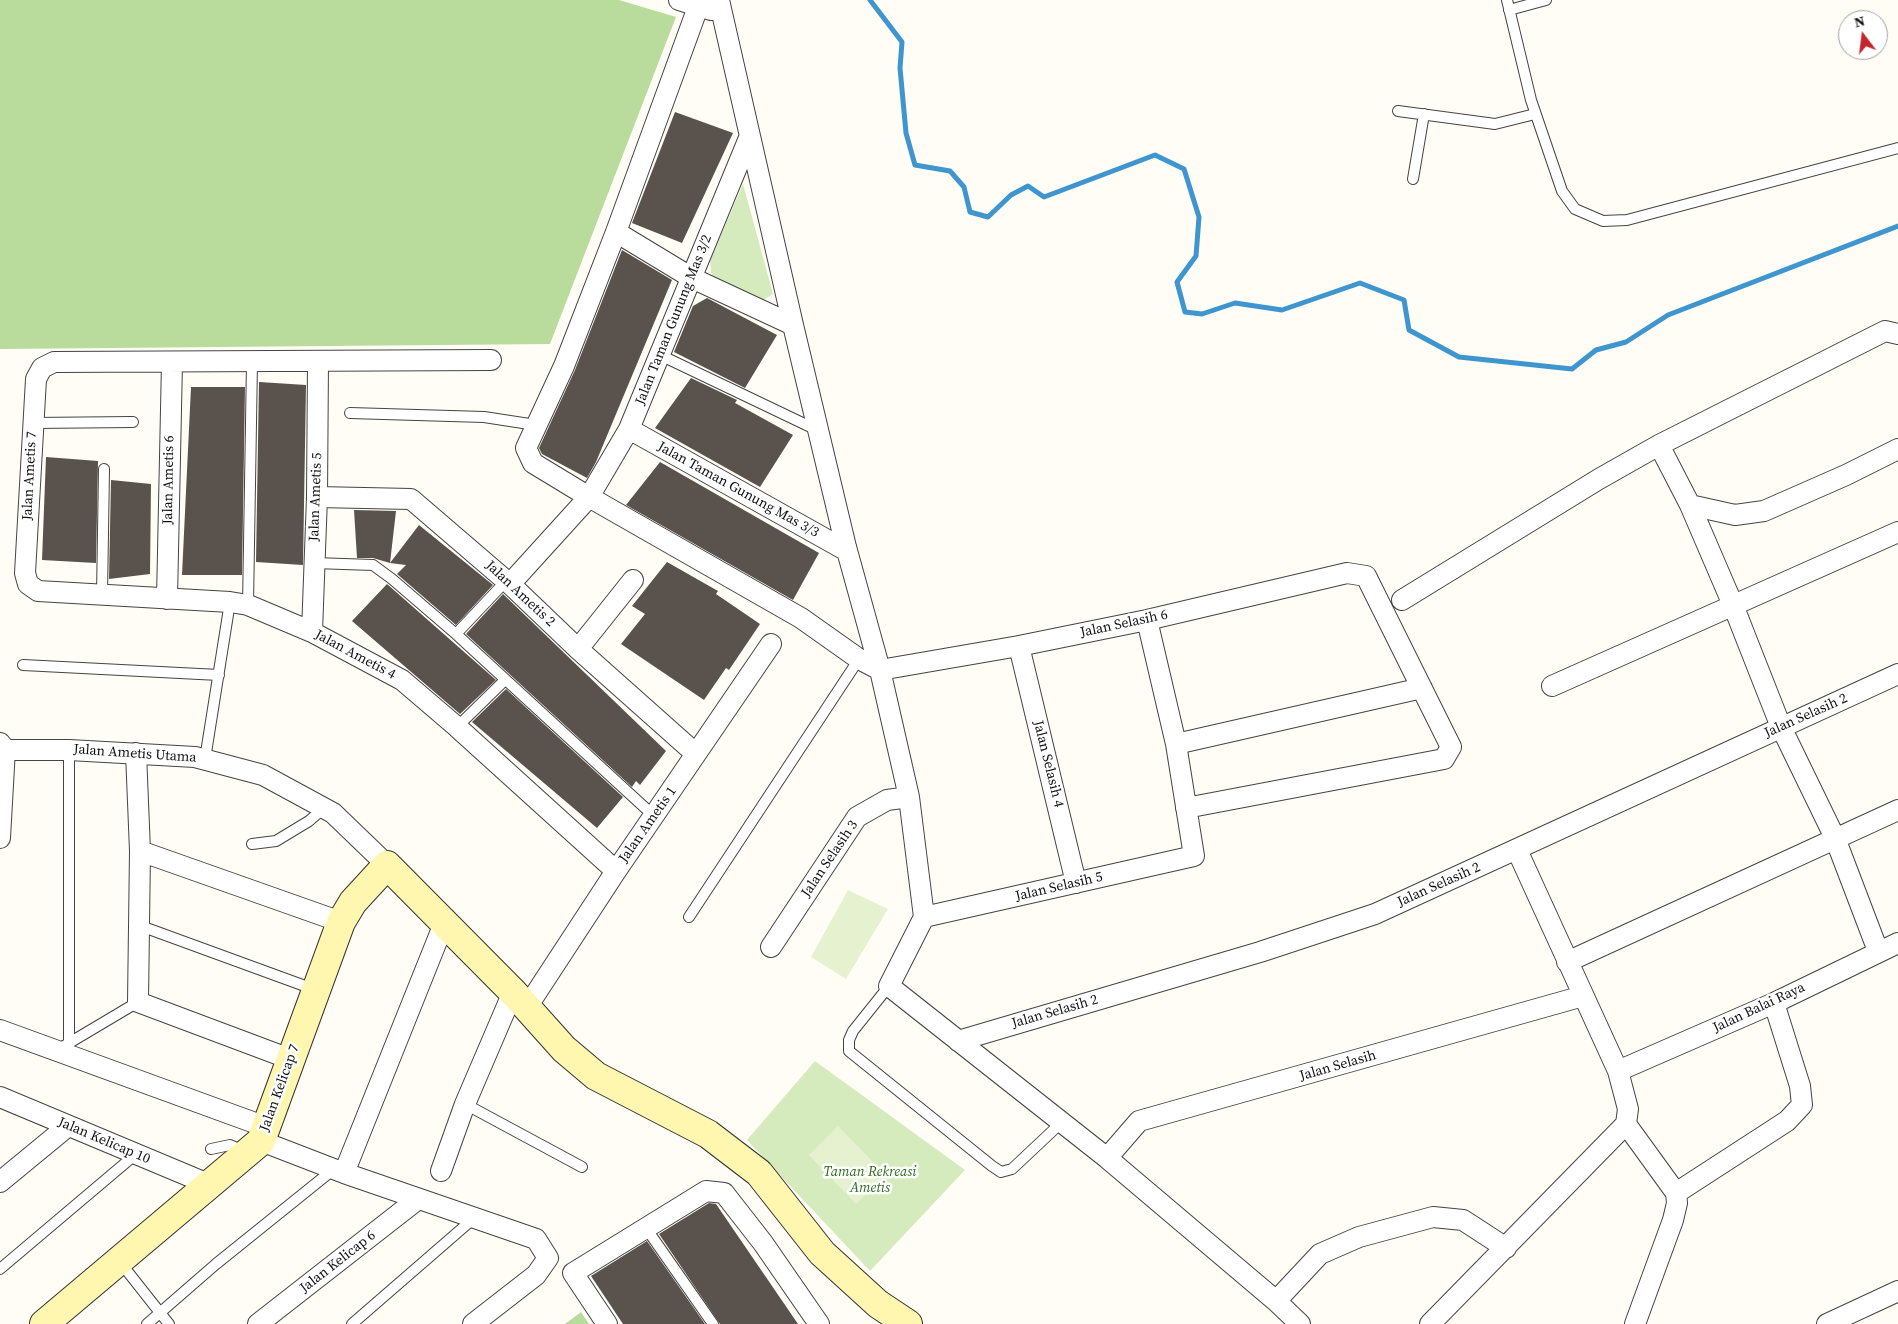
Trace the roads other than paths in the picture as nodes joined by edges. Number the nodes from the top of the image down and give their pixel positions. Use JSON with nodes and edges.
{"nodes":[{"id":1,"x":679,"y":0,"type":"edge"},
{"id":2,"x":1546,"y":0,"type":"edge"},
{"id":3,"x":1508,"y":5,"type":"edge"},
{"id":4,"x":721,"y":6,"type":"edge"},
{"id":5,"x":698,"y":7,"type":"junction"},
{"id":6,"x":1398,"y":111,"type":"dead end"},
{"id":7,"x":1424,"y":114,"type":"junction"},
{"id":8,"x":1536,"y":114,"type":"junction"},
{"id":9,"x":748,"y":138,"type":"junction"},
{"id":10,"x":1898,"y":148,"type":"edge"},
{"id":11,"x":1413,"y":179,"type":"dead end"},
{"id":12,"x":616,"y":232,"type":"junction"},
{"id":13,"x":692,"y":278,"type":"junction"},
{"id":14,"x":793,"y":325,"type":"junction"},
{"id":15,"x":1896,"y":333,"type":"edge"},
{"id":16,"x":660,"y":355,"type":"junction"},
{"id":17,"x":491,"y":360,"type":"dead end"},
{"id":18,"x":172,"y":362,"type":"junction"},
{"id":19,"x":252,"y":362,"type":"junction"},
{"id":20,"x":318,"y":362,"type":"junction"},
{"id":21,"x":350,"y":413,"type":"dead end"},
{"id":22,"x":133,"y":422,"type":"dead end"},
{"id":23,"x":33,"y":423,"type":"junction"},
{"id":24,"x":536,"y":425,"type":"junction"},
{"id":25,"x":629,"y":429,"type":"junction"},
{"id":26,"x":818,"y":430,"type":"junction"},
{"id":27,"x":1659,"y":445,"type":"junction"},
{"id":28,"x":1898,"y":449,"type":"edge"},
{"id":29,"x":104,"y":470,"type":"dead end"},
{"id":30,"x":317,"y":497,"type":"junction"},
{"id":31,"x":589,"y":497,"type":"junction"},
{"id":32,"x":1690,"y":505,"type":"junction"},
{"id":33,"x":1898,"y":532,"type":"edge"},
{"id":34,"x":847,"y":550,"type":"junction"},
{"id":35,"x":314,"y":563,"type":"junction"},
{"id":36,"x":633,"y":580,"type":"dead end"},
{"id":37,"x":508,"y":582,"type":"junction"},
{"id":38,"x":28,"y":584,"type":"joint"},
{"id":39,"x":102,"y":596,"type":"junction"},
{"id":40,"x":167,"y":599,"type":"junction"},
{"id":41,"x":1402,"y":600,"type":"dead end"},
{"id":42,"x":239,"y":603,"type":"junction"},
{"id":43,"x":1733,"y":605,"type":"junction"},
{"id":44,"x":1147,"y":620,"type":"junction"},
{"id":45,"x":312,"y":632,"type":"junction"},
{"id":46,"x":456,"y":634,"type":"junction"},
{"id":47,"x":771,"y":644,"type":"dead end"},
{"id":48,"x":1019,"y":646,"type":"junction"},
{"id":49,"x":578,"y":649,"type":"junction"},
{"id":50,"x":860,"y":659,"type":"junction"},
{"id":51,"x":23,"y":665,"type":"dead end"},
{"id":52,"x":880,"y":670,"type":"junction"},
{"id":53,"x":1898,"y":674,"type":"edge"},
{"id":54,"x":219,"y":675,"type":"junction"},
{"id":55,"x":505,"y":680,"type":"junction"},
{"id":56,"x":1552,"y":686,"type":"dead end"},
{"id":57,"x":1422,"y":688,"type":"junction"},
{"id":58,"x":457,"y":727,"type":"junction"},
{"id":59,"x":1781,"y":727,"type":"junction"},
{"id":60,"x":1176,"y":744,"type":"junction"},
{"id":61,"x":2,"y":747,"type":"edge"},
{"id":62,"x":70,"y":750,"type":"junction"},
{"id":63,"x":136,"y":753,"type":"junction"},
{"id":64,"x":696,"y":754,"type":"junction"},
{"id":65,"x":205,"y":758,"type":"junction"},
{"id":66,"x":909,"y":797,"type":"junction"},
{"id":67,"x":324,"y":808,"type":"junction"},
{"id":68,"x":1186,"y":808,"type":"junction"},
{"id":69,"x":1898,"y":810,"type":"edge"},
{"id":70,"x":654,"y":817,"type":"junction"},
{"id":71,"x":0,"y":838,"type":"edge"},
{"id":72,"x":1835,"y":838,"type":"junction"},
{"id":73,"x":252,"y":844,"type":"dead end"},
{"id":74,"x":1517,"y":850,"type":"junction"},
{"id":75,"x":140,"y":851,"type":"junction"},
{"id":76,"x":387,"y":865,"type":"junction"},
{"id":77,"x":616,"y":871,"type":"junction"},
{"id":78,"x":1076,"y":883,"type":"junction"},
{"id":79,"x":689,"y":917,"type":"dead end"},
{"id":80,"x":924,"y":918,"type":"junction"},
{"id":81,"x":445,"y":921,"type":"junction"},
{"id":82,"x":341,"y":922,"type":"junction"},
{"id":83,"x":138,"y":925,"type":"junction"},
{"id":84,"x":1898,"y":943,"type":"edge"},
{"id":85,"x":771,"y":948,"type":"dead end"},
{"id":86,"x":1878,"y":951,"type":"junction"},
{"id":87,"x":1567,"y":962,"type":"junction"},
{"id":88,"x":889,"y":986,"type":"junction"},
{"id":89,"x":316,"y":990,"type":"junction"},
{"id":90,"x":1583,"y":996,"type":"junction"},
{"id":91,"x":520,"y":999,"type":"junction"},
{"id":92,"x":138,"y":1002,"type":"junction"},
{"id":93,"x":1774,"y":1003,"type":"junction"},
{"id":94,"x":0,"y":1030,"type":"edge"},
{"id":95,"x":958,"y":1041,"type":"junction"},
{"id":96,"x":63,"y":1047,"type":"junction"},
{"id":97,"x":290,"y":1059,"type":"junction"},
{"id":98,"x":1618,"y":1071,"type":"junction"},
{"id":99,"x":4,"y":1103,"type":"edge"},
{"id":100,"x":465,"y":1104,"type":"junction"},
{"id":101,"x":1062,"y":1122,"type":"junction"},
{"id":102,"x":1626,"y":1124,"type":"junction"},
{"id":103,"x":68,"y":1126,"type":"junction"},
{"id":104,"x":256,"y":1141,"type":"junction"},
{"id":105,"x":211,"y":1149,"type":"dead end"},
{"id":106,"x":136,"y":1154,"type":"junction"},
{"id":107,"x":1107,"y":1158,"type":"junction"},
{"id":108,"x":582,"y":1167,"type":"dead end"},
{"id":109,"x":441,"y":1170,"type":"dead end"},
{"id":110,"x":339,"y":1171,"type":"junction"},
{"id":111,"x":0,"y":1182,"type":"edge"},
{"id":112,"x":208,"y":1184,"type":"junction"},
{"id":113,"x":1676,"y":1193,"type":"junction"},
{"id":114,"x":418,"y":1199,"type":"junction"},
{"id":115,"x":473,"y":1219,"type":"junction"},
{"id":116,"x":646,"y":1228,"type":"junction"},
{"id":117,"x":1506,"y":1248,"type":"junction"},
{"id":118,"x":118,"y":1260,"type":"junction"},
{"id":119,"x":0,"y":1269,"type":"edge"},
{"id":120,"x":1898,"y":1291,"type":"edge"},
{"id":121,"x":1276,"y":1301,"type":"junction"},
{"id":122,"x":160,"y":1313,"type":"junction"},
{"id":123,"x":44,"y":1324,"type":"edge"},
{"id":124,"x":147,"y":1324,"type":"edge"},
{"id":125,"x":169,"y":1324,"type":"edge"},
{"id":126,"x":258,"y":1324,"type":"edge"},
{"id":127,"x":352,"y":1324,"type":"edge"},
{"id":128,"x":473,"y":1324,"type":"edge"},
{"id":129,"x":607,"y":1324,"type":"edge"},
{"id":130,"x":713,"y":1324,"type":"edge"},
{"id":131,"x":819,"y":1324,"type":"edge"},
{"id":132,"x":908,"y":1324,"type":"edge"},
{"id":133,"x":1300,"y":1324,"type":"edge"},
{"id":134,"x":1430,"y":1324,"type":"edge"},
{"id":135,"x":1635,"y":1324,"type":"edge"},
{"id":136,"x":1827,"y":1324,"type":"edge"}],
"edges":[{"from":1,"to":5,"type":"street"},
{"from":2,"to":3,"type":"lane"},
{"from":3,"to":8,"type":"lane"},
{"from":4,"to":5,"type":"street"},
{"from":4,"to":9,"type":"street"},
{"from":5,"to":12,"type":"street"},
{"from":6,"to":7,"type":"lane"},
{"from":7,"to":8,"type":"lane"},
{"from":7,"to":11,"type":"lane"},
{"from":8,"to":10,"type":"lane"},
{"from":9,"to":13,"type":"street","name":"Jalan Taman Gunung Mas 3/2"},
{"from":9,"to":14,"type":"street"},
{"from":12,"to":13,"type":"street"},
{"from":12,"to":24,"type":"street"},
{"from":13,"to":14,"type":"street"},
{"from":13,"to":16,"type":"street","name":"Jalan Taman Gunung Mas 3/2"},
{"from":14,"to":26,"type":"street"},
{"from":15,"to":27,"type":"street"},
{"from":16,"to":25,"type":"street","name":"Jalan Taman Gunung Mas 3/2"},
{"from":16,"to":26,"type":"lane"},
{"from":17,"to":20,"type":"street"},
{"from":18,"to":19,"type":"street"},
{"from":18,"to":23,"type":"street","name":"Jalan Ametis 7"},
{"from":18,"to":40,"type":"street","name":"Jalan Ametis 6"},
{"from":19,"to":20,"type":"street"},
{"from":19,"to":42,"type":"lane"},
{"from":20,"to":30,"type":"street","name":"Jalan Ametis 5"},
{"from":21,"to":24,"type":"lane"},
{"from":22,"to":23,"type":"lane"},
{"from":23,"to":38,"type":"street","name":"Jalan Ametis 7"},
{"from":24,"to":31,"type":"street"},
{"from":25,"to":31,"type":"street","name":"Jalan Taman Gunung Mas 3/2"},
{"from":25,"to":34,"type":"street","name":"Jalan Taman Gunung Mas 3/3"},
{"from":26,"to":34,"type":"street"},
{"from":27,"to":32,"type":"street"},
{"from":27,"to":41,"type":"street"},
{"from":28,"to":32,"type":"street"},
{"from":29,"to":39,"type":"lane"},
{"from":30,"to":35,"type":"street","name":"Jalan Ametis 5"},
{"from":30,"to":37,"type":"street","name":"Jalan Ametis 2"},
{"from":31,"to":37,"type":"street","name":"Jalan Taman Gunung Mas 3/2"},
{"from":31,"to":50,"type":"street"},
{"from":32,"to":43,"type":"street"},
{"from":33,"to":43,"type":"street"},
{"from":34,"to":52,"type":"street"},
{"from":35,"to":45,"type":"street","name":"Jalan Ametis 5"},
{"from":35,"to":46,"type":"lane"},
{"from":36,"to":49,"type":"street"},
{"from":37,"to":46,"type":"lane"},
{"from":37,"to":49,"type":"street","name":"Jalan Ametis 2"},
{"from":38,"to":39,"type":"street","name":"Jalan Ametis 4"},
{"from":39,"to":40,"type":"street","name":"Jalan Ametis 4"},
{"from":40,"to":42,"type":"street","name":"Jalan Ametis 4"},
{"from":42,"to":45,"type":"street","name":"Jalan Ametis 4"},
{"from":42,"to":54,"type":"lane"},
{"from":43,"to":56,"type":"street"},
{"from":43,"to":59,"type":"street"},
{"from":44,"to":48,"type":"street","name":"Jalan Selasih 6"},
{"from":44,"to":57,"type":"street","name":"Jalan Selasih 6"},
{"from":44,"to":60,"type":"street"},
{"from":45,"to":58,"type":"street","name":"Jalan Ametis 4"},
{"from":46,"to":55,"type":"lane"},
{"from":47,"to":64,"type":"street","name":"Jalan Ametis 1"},
{"from":48,"to":52,"type":"street","name":"Jalan Selasih 6"},
{"from":48,"to":78,"type":"street","name":"Jalan Selasih 4"},
{"from":49,"to":64,"type":"street","name":"Jalan Ametis 2"},
{"from":50,"to":52,"type":"street"},
{"from":50,"to":79,"type":"lane"},
{"from":51,"to":54,"type":"lane"},
{"from":52,"to":66,"type":"street"},
{"from":53,"to":59,"type":"street","name":"Jalan Selasih 2"},
{"from":54,"to":65,"type":"lane"},
{"from":55,"to":58,"type":"lane"},
{"from":55,"to":70,"type":"lane"},
{"from":57,"to":60,"type":"street"},
{"from":57,"to":68,"type":"street"},
{"from":58,"to":77,"type":"street","name":"Jalan Ametis 4"},
{"from":59,"to":72,"type":"street"},
{"from":59,"to":74,"type":"street","name":"Jalan Selasih 2"},
{"from":60,"to":68,"type":"street"},
{"from":61,"to":62,"type":"street","name":"Jalan Ametis Utama"},
{"from":61,"to":71,"type":"street"},
{"from":62,"to":63,"type":"street","name":"Jalan Ametis Utama"},
{"from":62,"to":96,"type":"lane"},
{"from":63,"to":65,"type":"street","name":"Jalan Ametis Utama"},
{"from":63,"to":75,"type":"street"},
{"from":64,"to":70,"type":"street","name":"Jalan Ametis 1"},
{"from":65,"to":67,"type":"street","name":"Jalan Ametis Utama"},
{"from":66,"to":80,"type":"street"},
{"from":66,"to":85,"type":"street","name":"Jalan Selasih 3"},
{"from":67,"to":73,"type":"lane"},
{"from":67,"to":76,"type":"street","name":"Jalan Ametis Utama"},
{"from":68,"to":78,"type":"street","name":"Jalan Selasih 5"},
{"from":69,"to":72,"type":"street"},
{"from":70,"to":77,"type":"street","name":"Jalan Ametis 1"},
{"from":72,"to":86,"type":"street"},
{"from":72,"to":87,"type":"street"},
{"from":74,"to":87,"type":"street"},
{"from":74,"to":95,"type":"street","name":"Jalan Selasih 2"},
{"from":75,"to":82,"type":"street"},
{"from":75,"to":83,"type":"street"},
{"from":76,"to":81,"type":"street"},
{"from":76,"to":82,"type":"street","name":"Jalan Kelicap 7"},
{"from":77,"to":91,"type":"street","name":"Jalan Ametis 1"},
{"from":78,"to":80,"type":"street","name":"Jalan Selasih 5"},
{"from":80,"to":88,"type":"street"},
{"from":81,"to":91,"type":"street"},
{"from":81,"to":110,"type":"street"},
{"from":82,"to":89,"type":"street","name":"Jalan Kelicap 7"},
{"from":83,"to":89,"type":"lane"},
{"from":83,"to":92,"type":"street"},
{"from":84,"to":86,"type":"street","name":"Jalan Balai Raya"},
{"from":86,"to":93,"type":"street","name":"Jalan Balai Raya"},
{"from":87,"to":90,"type":"street"},
{"from":88,"to":95,"type":"street"},
{"from":88,"to":101,"type":"lane"},
{"from":89,"to":97,"type":"street","name":"Jalan Kelicap 7"},
{"from":90,"to":98,"type":"street"},
{"from":90,"to":107,"type":"street","name":"Jalan Selasih"},
{"from":91,"to":100,"type":"street","name":"Jalan Ametis 1"},
{"from":91,"to":132,"type":"street"},
{"from":92,"to":96,"type":"lane"},
{"from":92,"to":97,"type":"street"},
{"from":93,"to":98,"type":"street","name":"Jalan Balai Raya"},
{"from":93,"to":113,"type":"street"},
{"from":94,"to":96,"type":"street"},
{"from":95,"to":101,"type":"street"},
{"from":96,"to":104,"type":"street"},
{"from":97,"to":104,"type":"street","name":"Jalan Kelicap 7"},
{"from":98,"to":102,"type":"street"},
{"from":99,"to":103,"type":"street","name":"Jalan Kelicap 10"},
{"from":100,"to":108,"type":"lane"},
{"from":100,"to":109,"type":"street","name":"Jalan Ametis 1"},
{"from":101,"to":107,"type":"street"},
{"from":102,"to":113,"type":"street"},
{"from":102,"to":117,"type":"street"},
{"from":103,"to":106,"type":"street","name":"Jalan Kelicap 10"},
{"from":103,"to":111,"type":"street"},
{"from":104,"to":105,"type":"lane"},
{"from":104,"to":110,"type":"street"},
{"from":104,"to":112,"type":"street"},
{"from":106,"to":112,"type":"street","name":"Jalan Kelicap 10"},
{"from":106,"to":119,"type":"lane"},
{"from":107,"to":121,"type":"street"},
{"from":110,"to":114,"type":"street"},
{"from":110,"to":122,"type":"lane"},
{"from":112,"to":118,"type":"street"},
{"from":113,"to":135,"type":"street"},
{"from":114,"to":115,"type":"street"},
{"from":114,"to":126,"type":"street","name":"Jalan Kelicap 6"},
{"from":115,"to":127,"type":"lane"},
{"from":115,"to":128,"type":"street"},
{"from":116,"to":129,"type":"street"},
{"from":116,"to":130,"type":"lane"},
{"from":116,"to":131,"type":"street"},
{"from":117,"to":121,"type":"street"},
{"from":117,"to":134,"type":"street"},
{"from":118,"to":122,"type":"lane"},
{"from":118,"to":123,"type":"street"},
{"from":120,"to":136,"type":"street"},
{"from":121,"to":133,"type":"street"},
{"from":122,"to":124,"type":"lane"},
{"from":122,"to":125,"type":"lane"}]}
